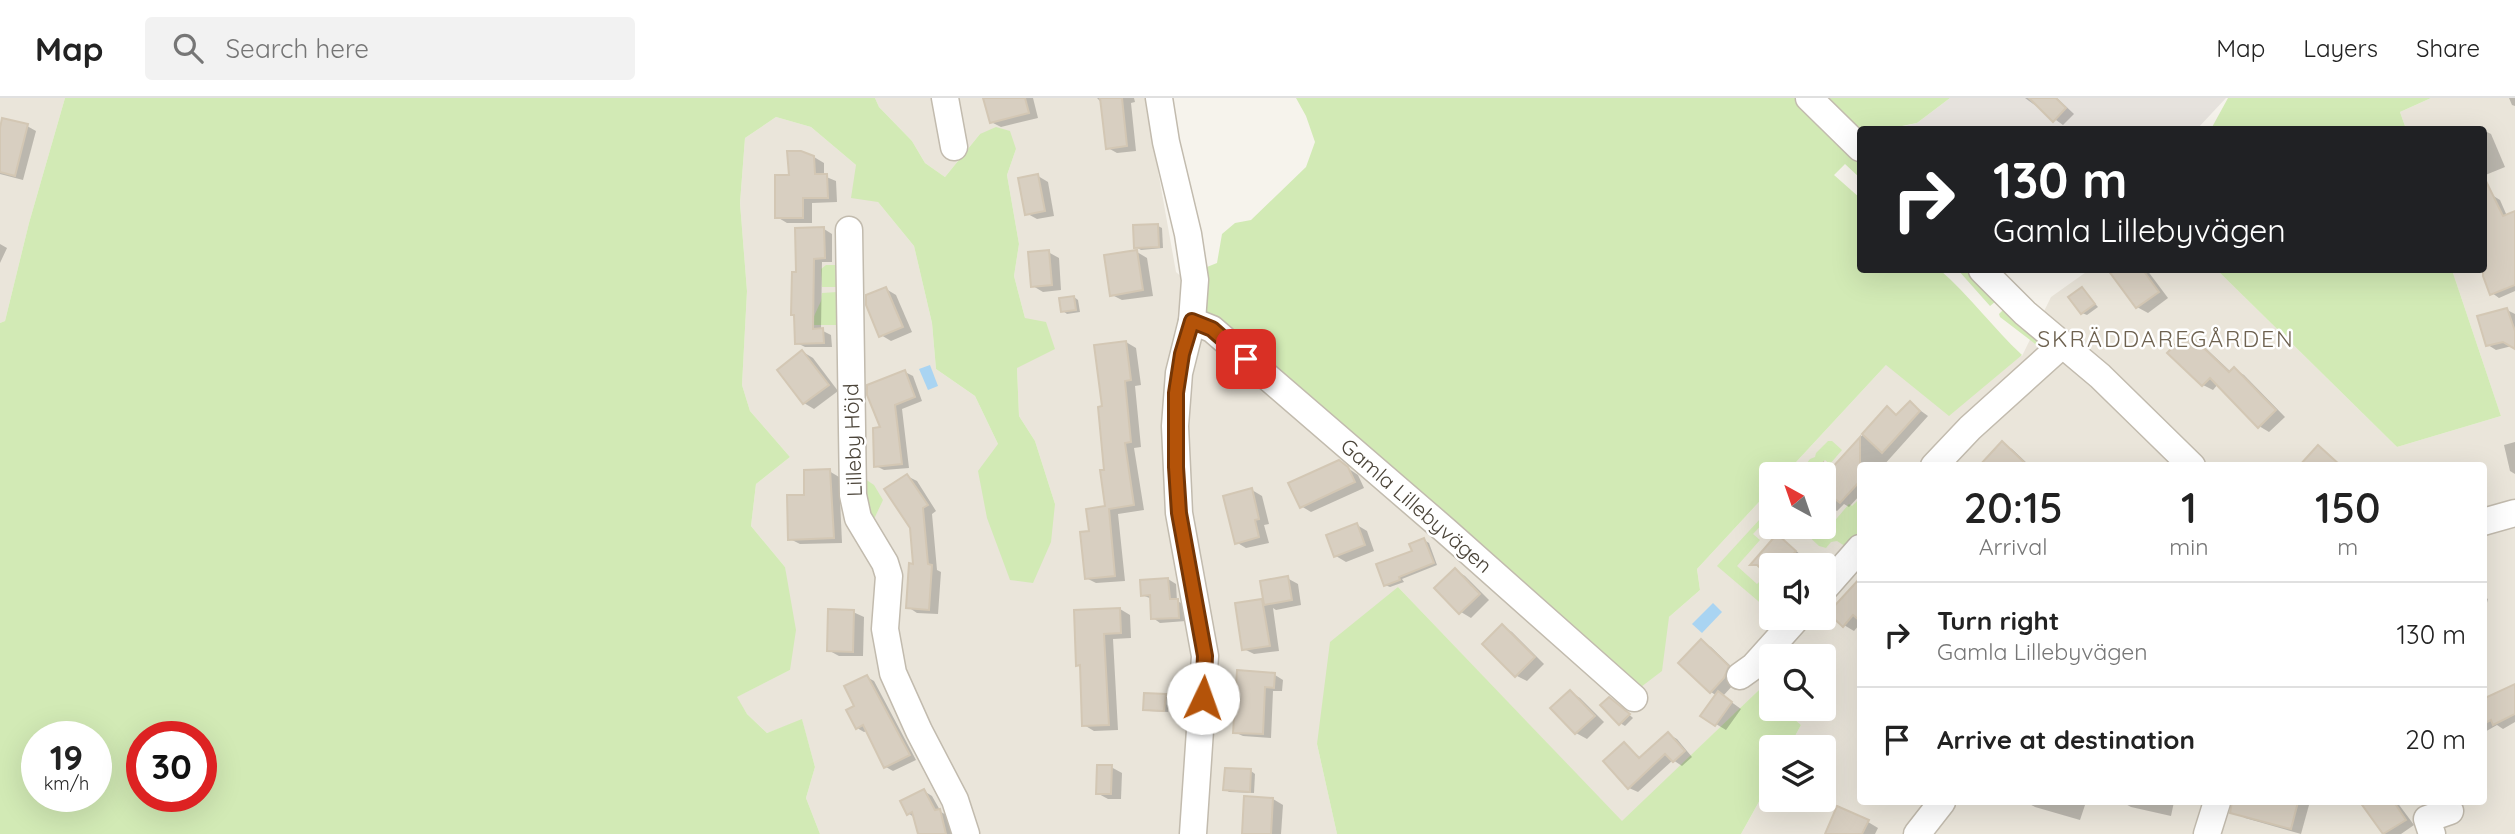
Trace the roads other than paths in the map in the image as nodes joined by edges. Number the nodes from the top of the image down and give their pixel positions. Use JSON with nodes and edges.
{"nodes":[{"id":1,"x":945,"y":98,"type":"edge"},
{"id":2,"x":1158,"y":98,"type":"edge"},
{"id":3,"x":1810,"y":98,"type":"edge"},
{"id":4,"x":1857,"y":145,"type":"edge"},
{"id":5,"x":954,"y":147,"type":"dead end"},
{"id":6,"x":849,"y":230,"type":"dead end"},
{"id":7,"x":1985,"y":273,"type":"edge"},
{"id":8,"x":1192,"y":321,"type":"junction"},
{"id":9,"x":2063,"y":344,"type":"junction"},
{"id":10,"x":1938,"y":462,"type":"edge"},
{"id":11,"x":2188,"y":462,"type":"edge"},
{"id":12,"x":2515,"y":513,"type":"edge"},
{"id":13,"x":2487,"y":521,"type":"edge"},
{"id":14,"x":1857,"y":551,"type":"edge"},
{"id":15,"x":1836,"y":575,"type":"edge"},
{"id":16,"x":1786,"y":630,"type":"edge"},
{"id":17,"x":1740,"y":676,"type":"dead end"},
{"id":18,"x":1634,"y":698,"type":"dead end"},
{"id":19,"x":1940,"y":805,"type":"edge"},
{"id":20,"x":2216,"y":805,"type":"edge"},
{"id":21,"x":2451,"y":816,"type":"edge"},
{"id":22,"x":965,"y":834,"type":"edge"},
{"id":23,"x":1193,"y":834,"type":"edge"},
{"id":24,"x":1917,"y":834,"type":"edge"},
{"id":25,"x":2207,"y":834,"type":"edge"},
{"id":26,"x":2432,"y":834,"type":"edge"}],
"edges":[{"from":1,"to":5,"type":"street"},
{"from":2,"to":8,"type":"street"},
{"from":3,"to":4,"type":"street"},
{"from":6,"to":22,"type":"street","name":"Lilleby Höjd"},
{"from":7,"to":9,"type":"street"},
{"from":8,"to":18,"type":"street","name":"Gamla Lillebyvägen"},
{"from":8,"to":23,"type":"street"},
{"from":9,"to":10,"type":"street"},
{"from":9,"to":11,"type":"street"},
{"from":12,"to":13,"type":"street"},
{"from":14,"to":15,"type":"street"},
{"from":16,"to":17,"type":"street"},
{"from":19,"to":24,"type":"street"},
{"from":20,"to":25,"type":"street"},
{"from":21,"to":26,"type":"street"}]}
